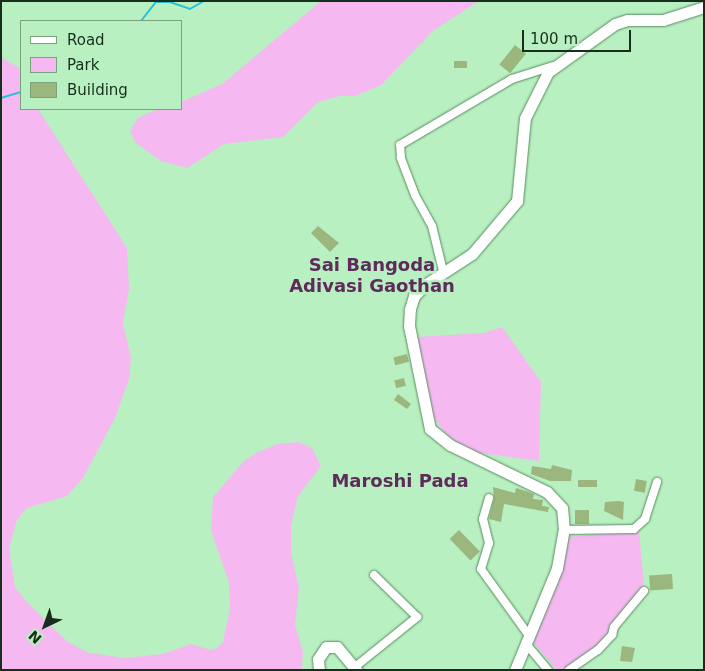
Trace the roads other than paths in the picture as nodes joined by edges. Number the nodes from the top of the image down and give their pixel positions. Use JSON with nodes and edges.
{"nodes":[{"id":1,"x":704,"y":7,"type":"edge"},
{"id":2,"x":554,"y":66,"type":"junction"},
{"id":3,"x":443,"y":271,"type":"junction"},
{"id":4,"x":657,"y":482,"type":"dead end"},
{"id":5,"x":489,"y":498,"type":"dead end"},
{"id":6,"x":564,"y":530,"type":"junction"},
{"id":7,"x":374,"y":575,"type":"dead end"},
{"id":8,"x":644,"y":591,"type":"dead end"},
{"id":9,"x":528,"y":641,"type":"junction"},
{"id":10,"x":355,"y":668,"type":"edge"},
{"id":11,"x":319,"y":670,"type":"edge"},
{"id":12,"x":515,"y":670,"type":"edge"},
{"id":13,"x":548,"y":670,"type":"edge"},
{"id":14,"x":569,"y":670,"type":"edge"}],
"edges":[{"from":1,"to":2,"type":"street"},
{"from":2,"to":3,"type":"street"},
{"from":2,"to":3,"type":"street"},
{"from":3,"to":6,"type":"street"},
{"from":4,"to":6,"type":"street"},
{"from":5,"to":9,"type":"street"},
{"from":6,"to":9,"type":"street"},
{"from":7,"to":10,"type":"street"},
{"from":8,"to":14,"type":"street"},
{"from":9,"to":12,"type":"street"},
{"from":9,"to":13,"type":"street"},
{"from":10,"to":11,"type":"street"}]}
